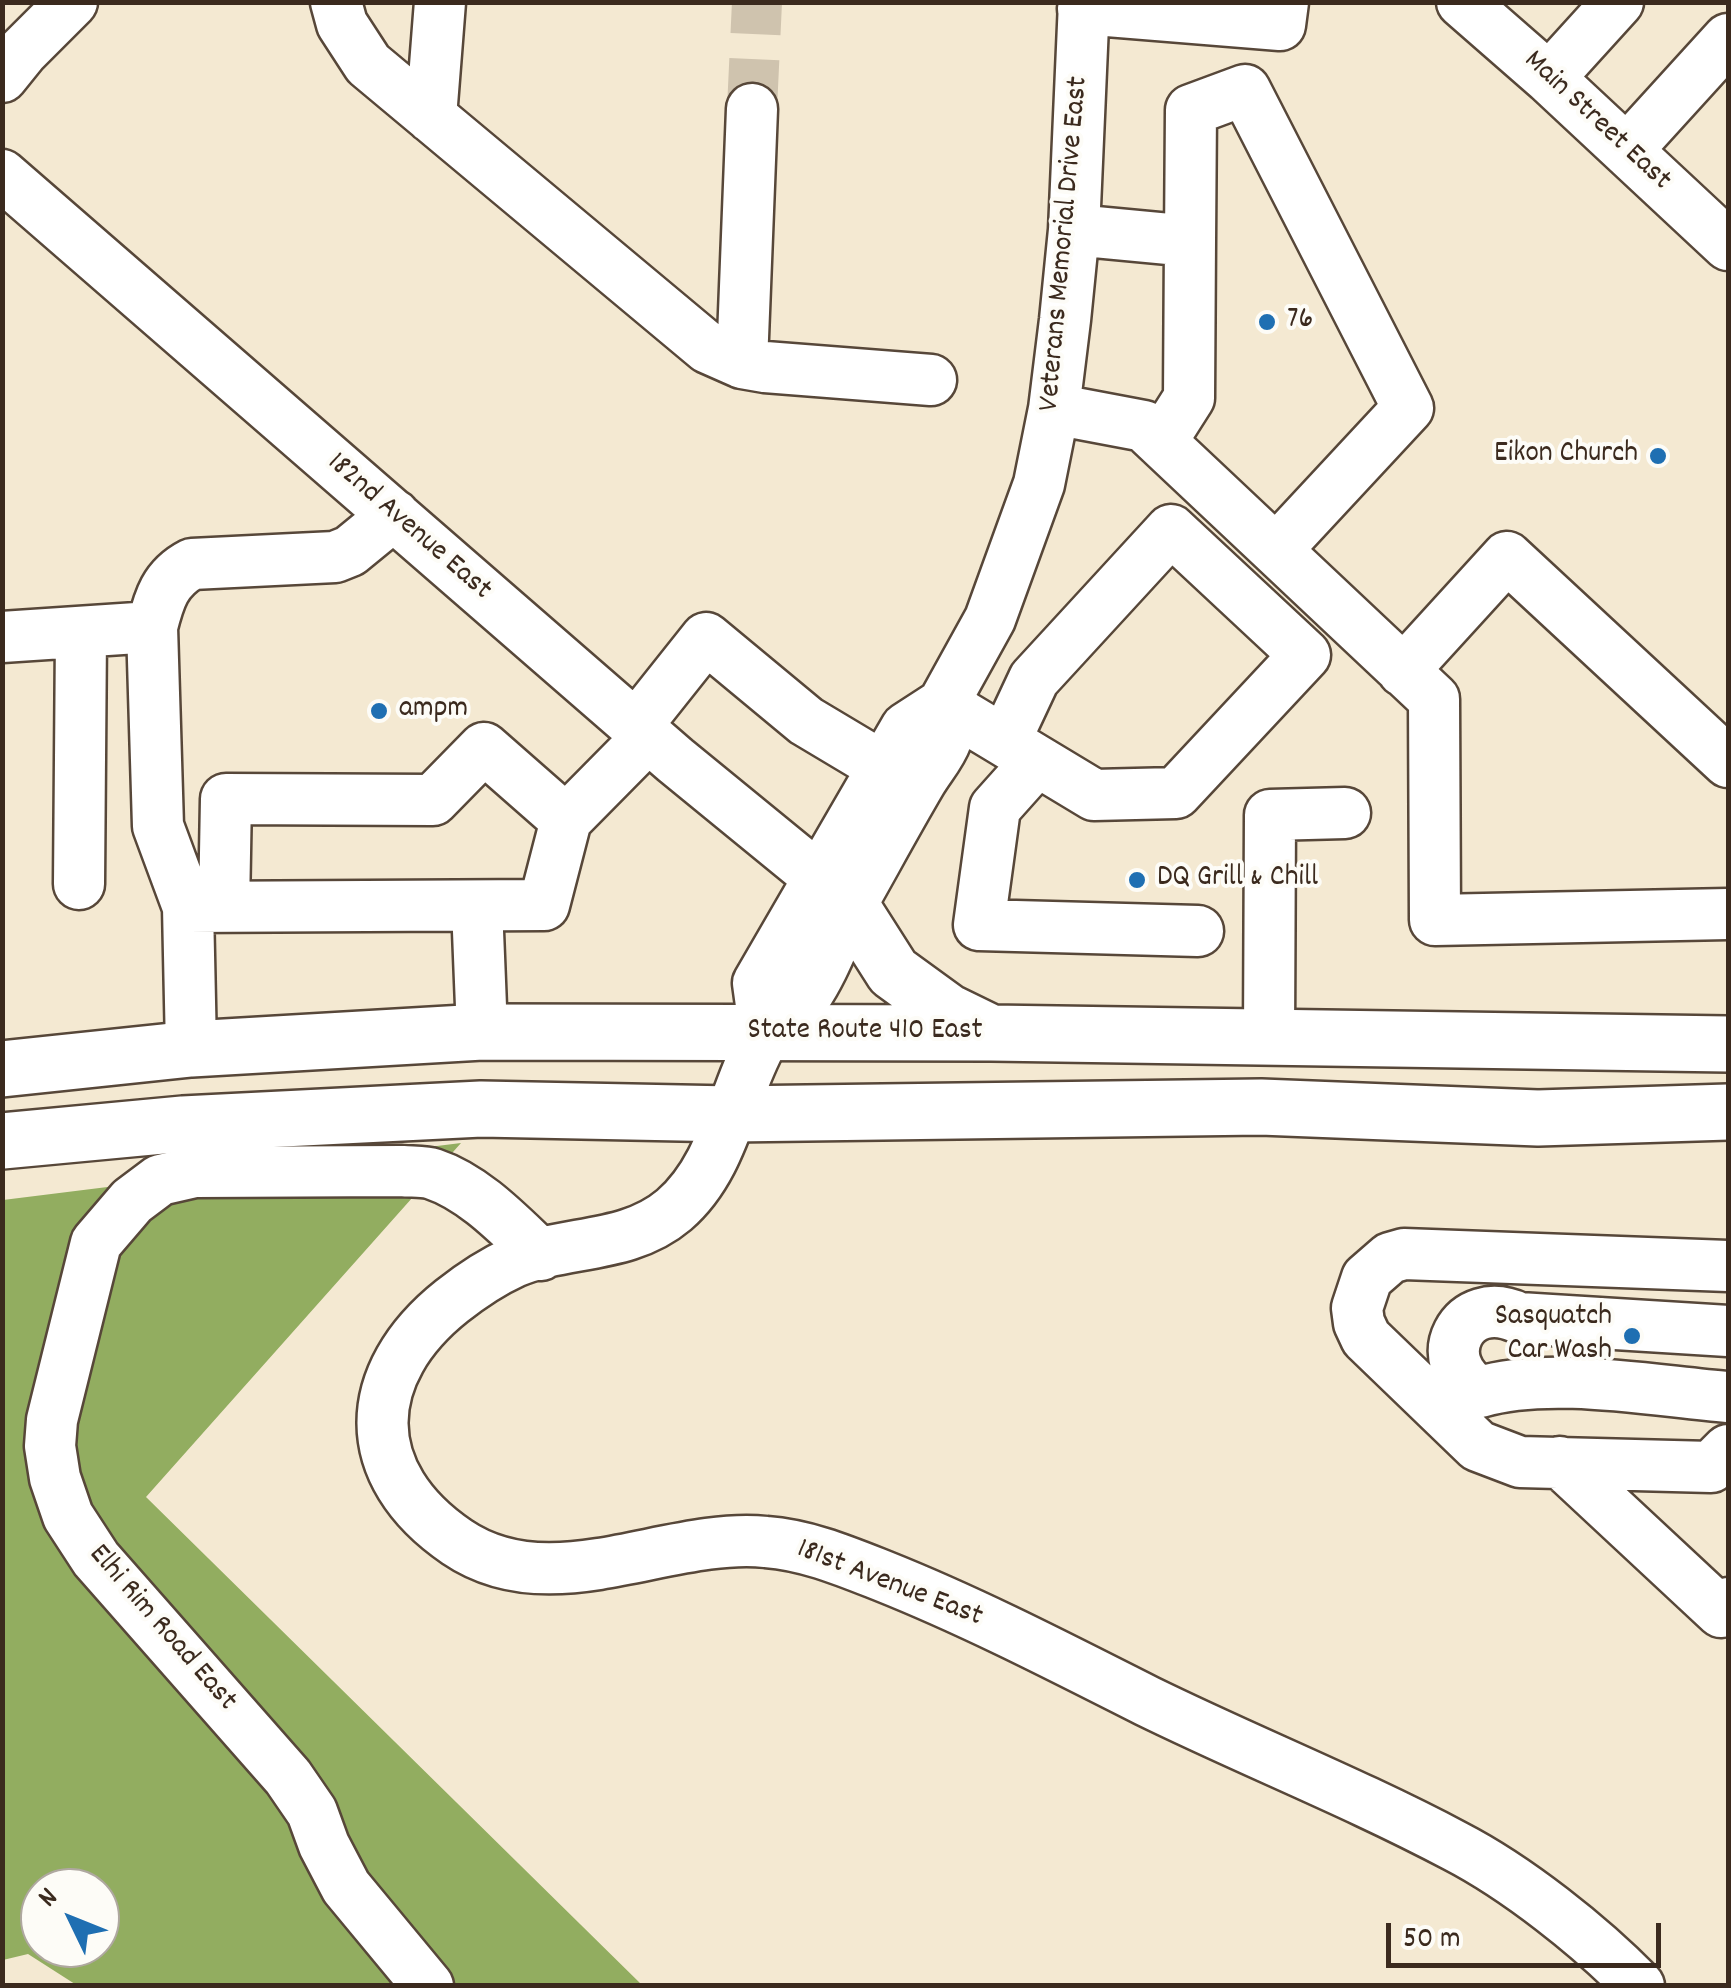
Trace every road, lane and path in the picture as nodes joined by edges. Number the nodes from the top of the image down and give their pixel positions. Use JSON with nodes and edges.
{"nodes":[{"id":1,"x":72,"y":2,"type":"edge"},
{"id":2,"x":336,"y":2,"type":"edge"},
{"id":3,"x":440,"y":2,"type":"edge"},
{"id":4,"x":1282,"y":2,"type":"edge"},
{"id":5,"x":1462,"y":2,"type":"edge"},
{"id":6,"x":1618,"y":2,"type":"edge"},
{"id":7,"x":1084,"y":6,"type":"edge"},
{"id":8,"x":1728,"y":39,"type":"edge"},
{"id":9,"x":2,"y":78,"type":"edge"},
{"id":10,"x":1550,"y":78,"type":"junction"},
{"id":11,"x":752,"y":109,"type":"tunnel mouth"},
{"id":12,"x":430,"y":117,"type":"junction"},
{"id":13,"x":1627,"y":150,"type":"junction"},
{"id":14,"x":2,"y":175,"type":"edge"},
{"id":15,"x":1074,"y":230,"type":"junction"},
{"id":16,"x":1190,"y":241,"type":"junction"},
{"id":17,"x":1728,"y":244,"type":"edge"},
{"id":18,"x":742,"y":363,"type":"junction"},
{"id":19,"x":930,"y":380,"type":"dead end"},
{"id":20,"x":1054,"y":409,"type":"junction"},
{"id":21,"x":1161,"y":442,"type":"junction"},
{"id":22,"x":1230,"y":507,"type":"junction"},
{"id":23,"x":394,"y":515,"type":"junction"},
{"id":24,"x":1190,"y":548,"type":"junction"},
{"id":25,"x":1276,"y":550,"type":"junction"},
{"id":26,"x":152,"y":627,"type":"junction"},
{"id":27,"x":81,"y":633,"type":"junction"},
{"id":28,"x":2,"y":637,"type":"edge"},
{"id":29,"x":1403,"y":671,"type":"junction"},
{"id":30,"x":943,"y":704,"type":"junction"},
{"id":31,"x":642,"y":731,"type":"junction"},
{"id":32,"x":1021,"y":751,"type":"junction"},
{"id":33,"x":1728,"y":762,"type":"edge"},
{"id":34,"x":883,"y":767,"type":"junction"},
{"id":35,"x":1344,"y":813,"type":"dead end"},
{"id":36,"x":566,"y":820,"type":"junction"},
{"id":37,"x":79,"y":884,"type":"dead end"},
{"id":38,"x":835,"y":891,"type":"junction"},
{"id":39,"x":477,"y":906,"type":"junction"},
{"id":40,"x":206,"y":907,"type":"junction"},
{"id":41,"x":1728,"y":914,"type":"edge"},
{"id":42,"x":1198,"y":931,"type":"dead end"},
{"id":43,"x":482,"y":1032,"type":"junction"},
{"id":44,"x":991,"y":1033,"type":"junction"},
{"id":45,"x":765,"y":1034,"type":"junction"},
{"id":46,"x":1269,"y":1037,"type":"junction"},
{"id":47,"x":1728,"y":1044,"type":"edge"},
{"id":48,"x":192,"y":1049,"type":"junction"},
{"id":49,"x":2,"y":1069,"type":"edge"},
{"id":50,"x":1728,"y":1112,"type":"edge"},
{"id":51,"x":731,"y":1114,"type":"junction"},
{"id":52,"x":2,"y":1141,"type":"edge"},
{"id":53,"x":541,"y":1255,"type":"junction"},
{"id":54,"x":1478,"y":1256,"type":"junction"},
{"id":55,"x":1728,"y":1266,"type":"edge"},
{"id":56,"x":1477,"y":1314,"type":"junction"},
{"id":57,"x":1728,"y":1331,"type":"edge"},
{"id":58,"x":1728,"y":1397,"type":"edge"},
{"id":59,"x":1728,"y":1450,"type":"edge"},
{"id":60,"x":1560,"y":1462,"type":"junction"},
{"id":61,"x":1728,"y":1604,"type":"edge"},
{"id":62,"x":428,"y":1986,"type":"edge"},
{"id":63,"x":1639,"y":1986,"type":"edge"}],
"edges":[{"from":1,"to":9,"type":"street"},
{"from":2,"to":12,"type":"street"},
{"from":3,"to":12,"type":"street"},
{"from":4,"to":7,"type":"street"},
{"from":5,"to":10,"type":"street","name":"Main Street East"},
{"from":6,"to":10,"type":"street"},
{"from":7,"to":15,"type":"street","name":"Veterans Memorial Drive East"},
{"from":8,"to":13,"type":"street"},
{"from":10,"to":13,"type":"street","name":"Main Street East"},
{"from":11,"to":18,"type":"street"},
{"from":12,"to":18,"type":"street"},
{"from":13,"to":17,"type":"street","name":"Main Street East"},
{"from":14,"to":23,"type":"street","name":"182nd Avenue East"},
{"from":15,"to":16,"type":"street"},
{"from":15,"to":20,"type":"street","name":"Veterans Memorial Drive East"},
{"from":16,"to":21,"type":"street"},
{"from":16,"to":25,"type":"street"},
{"from":18,"to":19,"type":"street"},
{"from":20,"to":21,"type":"street"},
{"from":20,"to":30,"type":"street","name":"Veterans Memorial Drive East"},
{"from":21,"to":22,"type":"street"},
{"from":22,"to":24,"type":"street"},
{"from":22,"to":25,"type":"street"},
{"from":23,"to":26,"type":"street"},
{"from":23,"to":31,"type":"street","name":"182nd Avenue East"},
{"from":24,"to":32,"type":"street"},
{"from":24,"to":32,"type":"street"},
{"from":25,"to":29,"type":"street"},
{"from":26,"to":27,"type":"street"},
{"from":26,"to":40,"type":"street"},
{"from":27,"to":28,"type":"street"},
{"from":27,"to":37,"type":"street"},
{"from":29,"to":33,"type":"street"},
{"from":29,"to":41,"type":"street"},
{"from":30,"to":32,"type":"street"},
{"from":30,"to":34,"type":"street","name":"Veterans Memorial Drive East"},
{"from":30,"to":38,"type":"street","name":"Veterans Memorial Drive East"},
{"from":31,"to":34,"type":"street"},
{"from":31,"to":36,"type":"street"},
{"from":31,"to":38,"type":"street","name":"182nd Avenue East"},
{"from":32,"to":42,"type":"street"},
{"from":34,"to":38,"type":"street","name":"Veterans Memorial Drive East"},
{"from":35,"to":46,"type":"street"},
{"from":36,"to":39,"type":"street"},
{"from":36,"to":40,"type":"street"},
{"from":38,"to":44,"type":"highway"},
{"from":38,"to":45,"type":"street"},
{"from":39,"to":40,"type":"street"},
{"from":39,"to":43,"type":"street"},
{"from":40,"to":48,"type":"street"},
{"from":43,"to":45,"type":"highway","name":"State Route 410 East"},
{"from":43,"to":48,"type":"highway","name":"State Route 410 East"},
{"from":44,"to":45,"type":"highway","name":"State Route 410 East"},
{"from":44,"to":46,"type":"highway","name":"State Route 410 East"},
{"from":45,"to":51,"type":"street","name":"181st Avenue East"},
{"from":46,"to":47,"type":"highway","name":"State Route 410 East"},
{"from":48,"to":49,"type":"highway","name":"State Route 410 East"},
{"from":50,"to":51,"type":"highway"},
{"from":51,"to":52,"type":"highway"},
{"from":51,"to":53,"type":"street","name":"181st Avenue East"},
{"from":53,"to":62,"type":"street","name":"Elhi Rim Road East"},
{"from":53,"to":63,"type":"street","name":"181st Avenue East"},
{"from":54,"to":55,"type":"street"},
{"from":54,"to":56,"type":"street"},
{"from":54,"to":60,"type":"street"},
{"from":56,"to":57,"type":"street"},
{"from":56,"to":58,"type":"street"},
{"from":59,"to":60,"type":"street"},
{"from":60,"to":61,"type":"street"}]}
